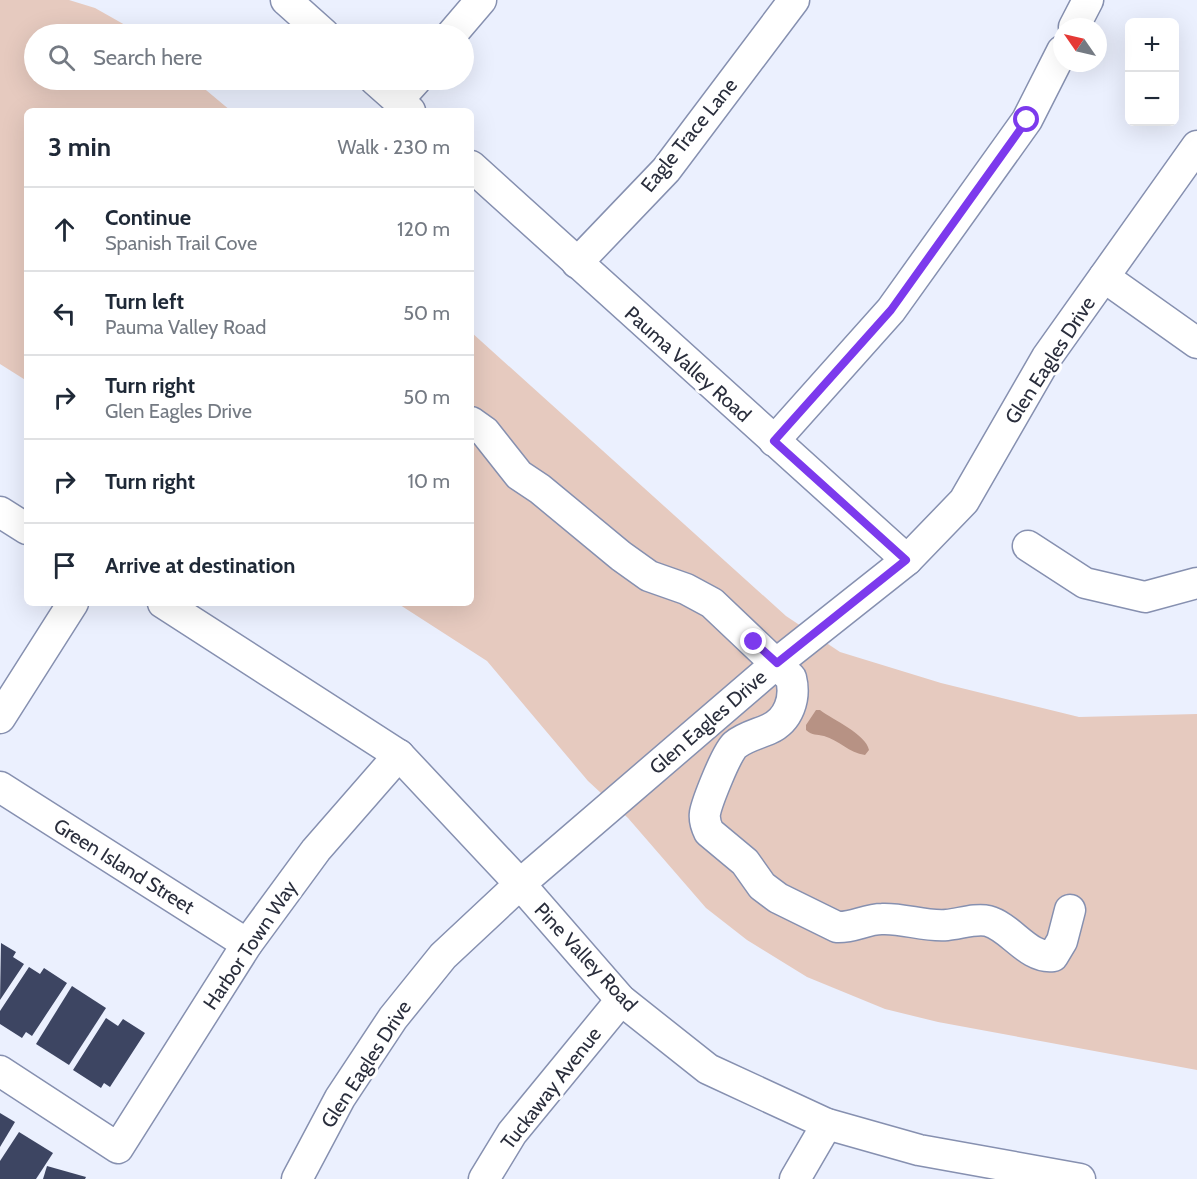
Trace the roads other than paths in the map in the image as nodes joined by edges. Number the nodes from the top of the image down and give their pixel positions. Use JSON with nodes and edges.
{"nodes":[{"id":1,"x":286,"y":0,"type":"edge"},
{"id":2,"x":481,"y":0,"type":"edge"},
{"id":3,"x":794,"y":0,"type":"edge"},
{"id":4,"x":1088,"y":0,"type":"edge"},
{"id":5,"x":1079,"y":18,"type":"edge"},
{"id":6,"x":313,"y":24,"type":"edge"},
{"id":7,"x":461,"y":24,"type":"edge"},
{"id":8,"x":1053,"y":69,"type":"edge"},
{"id":9,"x":394,"y":90,"type":"edge"},
{"id":10,"x":408,"y":97,"type":"edge"},
{"id":11,"x":1197,"y":146,"type":"edge"},
{"id":12,"x":474,"y":169,"type":"edge"},
{"id":13,"x":578,"y":263,"type":"junction"},
{"id":14,"x":1104,"y":277,"type":"junction"},
{"id":15,"x":1197,"y":343,"type":"edge"},
{"id":16,"x":474,"y":424,"type":"edge"},
{"id":17,"x":774,"y":441,"type":"junction"},
{"id":18,"x":0,"y":512,"type":"edge"},
{"id":19,"x":24,"y":527,"type":"edge"},
{"id":20,"x":1028,"y":546,"type":"dead end"},
{"id":21,"x":906,"y":560,"type":"junction"},
{"id":22,"x":1197,"y":584,"type":"edge"},
{"id":23,"x":71,"y":606,"type":"edge"},
{"id":24,"x":168,"y":606,"type":"edge"},
{"id":25,"x":777,"y":663,"type":"junction"},
{"id":26,"x":0,"y":718,"type":"edge"},
{"id":27,"x":399,"y":755,"type":"junction"},
{"id":28,"x":0,"y":788,"type":"edge"},
{"id":29,"x":520,"y":884,"type":"junction"},
{"id":30,"x":1071,"y":909,"type":"dead end"},
{"id":31,"x":247,"y":944,"type":"junction"},
{"id":32,"x":621,"y":1000,"type":"junction"},
{"id":33,"x":0,"y":1071,"type":"edge"},
{"id":34,"x":340,"y":1098,"type":"junction"},
{"id":35,"x":827,"y":1124,"type":"junction"},
{"id":36,"x":277,"y":1179,"type":"edge"},
{"id":37,"x":297,"y":1179,"type":"edge"},
{"id":38,"x":484,"y":1179,"type":"edge"},
{"id":39,"x":795,"y":1179,"type":"edge"},
{"id":40,"x":1080,"y":1179,"type":"edge"}],
"edges":[{"from":1,"to":6,"type":"street"},
{"from":2,"to":7,"type":"street"},
{"from":3,"to":13,"type":"street","name":"Eagle Trace Lane"},
{"from":4,"to":5,"type":"street"},
{"from":8,"to":17,"type":"street"},
{"from":9,"to":10,"type":"street"},
{"from":11,"to":14,"type":"street","name":"Glen Eagles Drive"},
{"from":12,"to":13,"type":"street","name":"Pauma Valley Road"},
{"from":13,"to":17,"type":"street","name":"Pauma Valley Road"},
{"from":14,"to":15,"type":"street"},
{"from":14,"to":21,"type":"street","name":"Glen Eagles Drive"},
{"from":16,"to":25,"type":"street"},
{"from":17,"to":21,"type":"street","name":"Pauma Valley Road"},
{"from":18,"to":19,"type":"street"},
{"from":20,"to":22,"type":"street"},
{"from":21,"to":25,"type":"street","name":"Glen Eagles Drive"},
{"from":23,"to":26,"type":"street"},
{"from":24,"to":27,"type":"street","name":"Pine Valley Road"},
{"from":25,"to":29,"type":"street","name":"Glen Eagles Drive"},
{"from":25,"to":30,"type":"street"},
{"from":27,"to":29,"type":"street","name":"Pine Valley Road"},
{"from":27,"to":31,"type":"street","name":"Harbor Town Way"},
{"from":28,"to":31,"type":"street","name":"Green Island Street"},
{"from":29,"to":32,"type":"street","name":"Pine Valley Road"},
{"from":29,"to":34,"type":"street","name":"Glen Eagles Drive"},
{"from":31,"to":33,"type":"street","name":"Harbor Town Way"},
{"from":32,"to":35,"type":"street","name":"Pine Valley Road"},
{"from":32,"to":38,"type":"street","name":"Tuckaway Avenue"},
{"from":34,"to":36,"type":"street","name":"Glen Eagles Drive"},
{"from":34,"to":37,"type":"street","name":"Glen Eagles Drive"},
{"from":35,"to":39,"type":"street"},
{"from":35,"to":40,"type":"street","name":"Pine Valley Road"}]}
